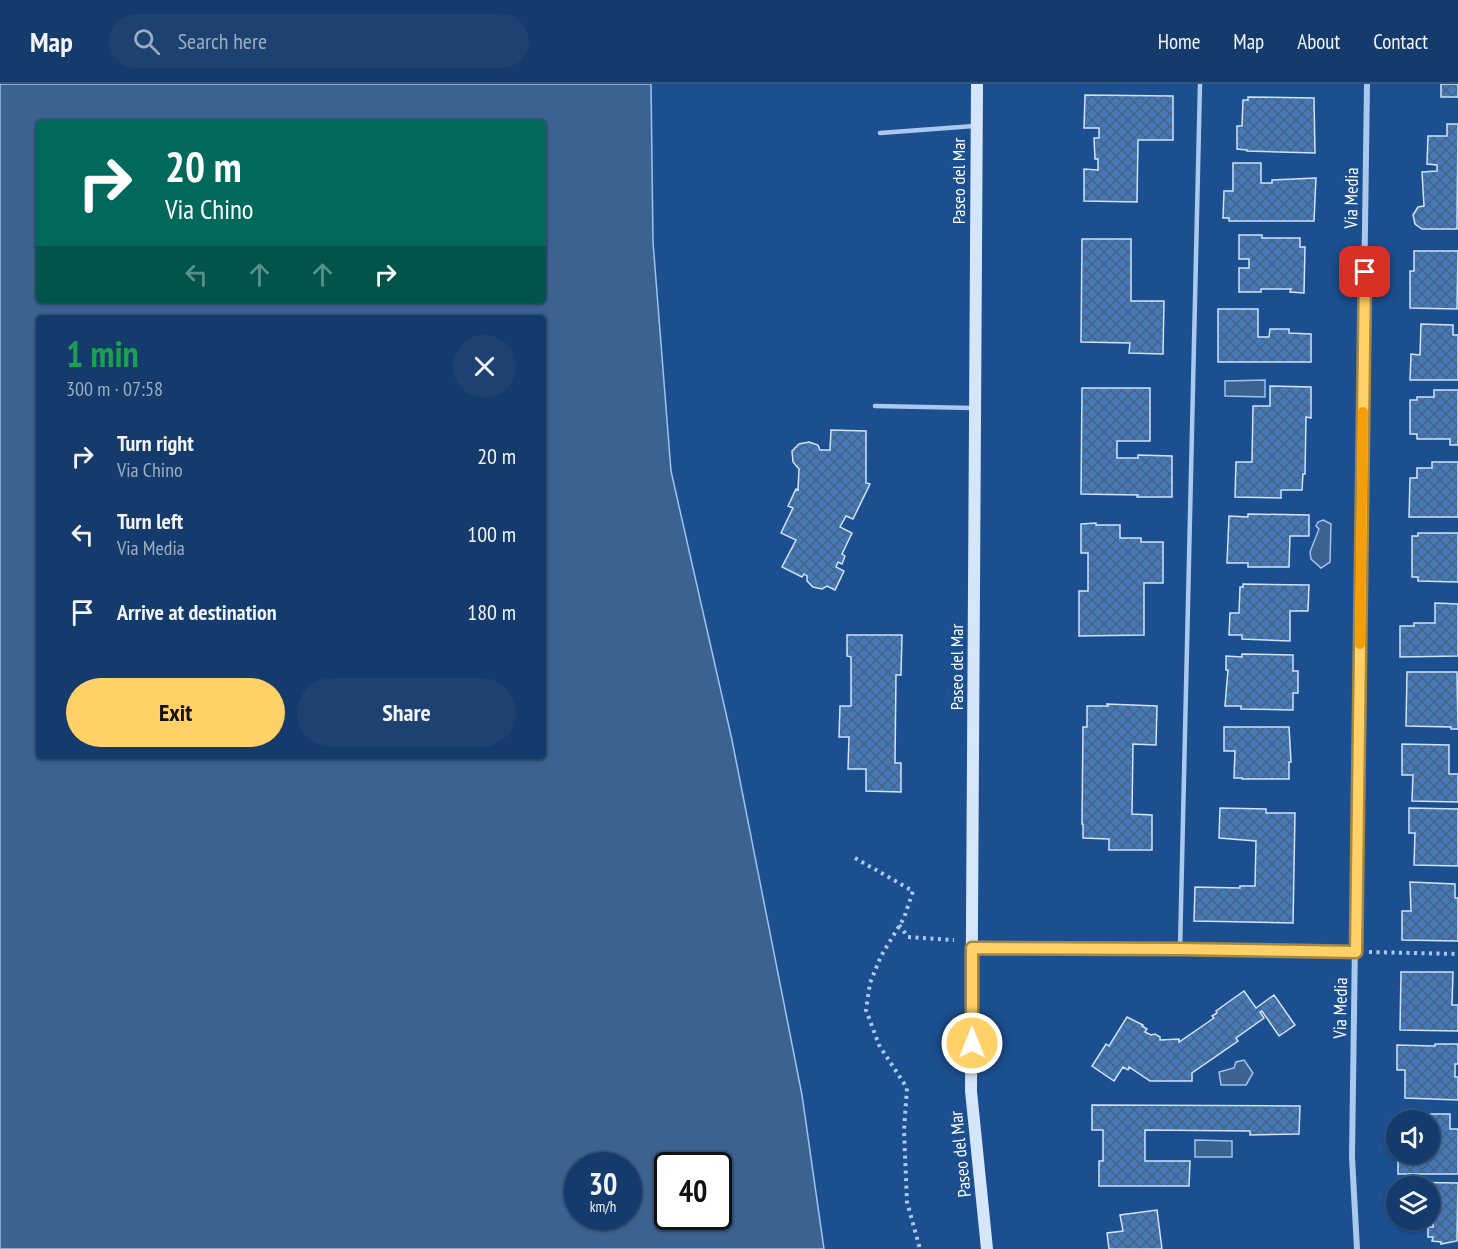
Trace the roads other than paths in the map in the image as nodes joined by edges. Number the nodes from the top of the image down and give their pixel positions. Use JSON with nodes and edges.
{"nodes":[{"id":1,"x":977,"y":84,"type":"edge"},
{"id":2,"x":1200,"y":84,"type":"edge"},
{"id":3,"x":1367,"y":84,"type":"edge"},
{"id":4,"x":977,"y":125,"type":"junction"},
{"id":5,"x":880,"y":133,"type":"dead end"},
{"id":6,"x":875,"y":406,"type":"dead end"},
{"id":7,"x":975,"y":408,"type":"junction"},
{"id":8,"x":972,"y":945,"type":"junction"},
{"id":9,"x":1180,"y":949,"type":"junction"},
{"id":10,"x":1356,"y":952,"type":"junction"},
{"id":11,"x":987,"y":1249,"type":"edge"},
{"id":12,"x":1357,"y":1249,"type":"edge"}],
"edges":[{"from":1,"to":4,"type":"street","name":"Paseo del Mar"},
{"from":2,"to":9,"type":"lane"},
{"from":3,"to":10,"type":"street","name":"Via Media"},
{"from":4,"to":5,"type":"lane"},
{"from":4,"to":7,"type":"street","name":"Paseo del Mar"},
{"from":6,"to":7,"type":"lane"},
{"from":7,"to":8,"type":"street","name":"Paseo del Mar"},
{"from":8,"to":9,"type":"street"},
{"from":8,"to":11,"type":"street","name":"Paseo del Mar"},
{"from":9,"to":10,"type":"street"},
{"from":10,"to":12,"type":"street","name":"Via Media"}]}
